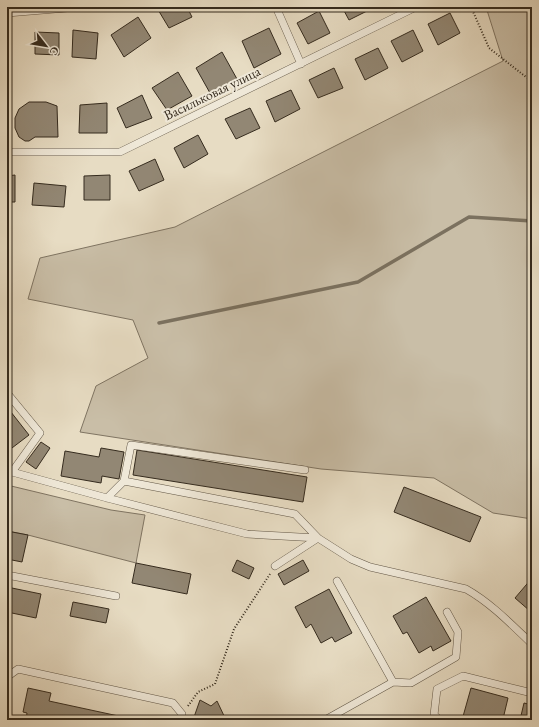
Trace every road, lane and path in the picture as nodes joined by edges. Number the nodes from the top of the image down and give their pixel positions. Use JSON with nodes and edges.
{"nodes":[{"id":1,"x":79,"y":7,"type":"edge"},
{"id":2,"x":276,"y":7,"type":"edge"},
{"id":3,"x":416,"y":7,"type":"edge"},
{"id":4,"x":471,"y":7,"type":"edge"},
{"id":5,"x":7,"y":13,"type":"edge"},
{"id":6,"x":301,"y":64,"type":"junction"},
{"id":7,"x":532,"y":80,"type":"edge"},
{"id":8,"x":7,"y":152,"type":"edge"},
{"id":9,"x":7,"y":393,"type":"edge"},
{"id":10,"x":7,"y":466,"type":"edge"},
{"id":11,"x":305,"y":470,"type":"dead end"},
{"id":12,"x":12,"y":472,"type":"junction"},
{"id":13,"x":124,"y":481,"type":"junction"},
{"id":14,"x":107,"y":498,"type":"junction"},
{"id":15,"x":318,"y":538,"type":"junction"},
{"id":16,"x":275,"y":566,"type":"joint"},
{"id":17,"x":7,"y":575,"type":"edge"},
{"id":18,"x":337,"y":581,"type":"dead end"},
{"id":19,"x":116,"y":596,"type":"dead end"},
{"id":20,"x":447,"y":612,"type":"dead end"},
{"id":21,"x":532,"y":644,"type":"edge"},
{"id":22,"x":7,"y":677,"type":"edge"},
{"id":23,"x":393,"y":682,"type":"junction"},
{"id":24,"x":532,"y":693,"type":"edge"},
{"id":25,"x":181,"y":717,"type":"edge"},
{"id":26,"x":325,"y":720,"type":"edge"},
{"id":27,"x":440,"y":720,"type":"edge"}],
"edges":[{"from":1,"to":5,"type":"lane"},
{"from":2,"to":6,"type":"lane"},
{"from":3,"to":6,"type":"lane","name":"Васильковая улица"},
{"from":4,"to":7,"type":"path"},
{"from":6,"to":8,"type":"lane","name":"Васильковая улица"},
{"from":9,"to":12,"type":"lane"},
{"from":10,"to":12,"type":"lane"},
{"from":11,"to":13,"type":"lane"},
{"from":12,"to":14,"type":"lane"},
{"from":13,"to":14,"type":"lane"},
{"from":13,"to":15,"type":"lane"},
{"from":14,"to":15,"type":"lane"},
{"from":15,"to":16,"type":"lane"},
{"from":15,"to":21,"type":"lane"},
{"from":16,"to":25,"type":"path"},
{"from":17,"to":19,"type":"lane"},
{"from":18,"to":23,"type":"lane"},
{"from":20,"to":23,"type":"lane"},
{"from":22,"to":25,"type":"lane"},
{"from":23,"to":26,"type":"lane"},
{"from":24,"to":27,"type":"lane"}]}
